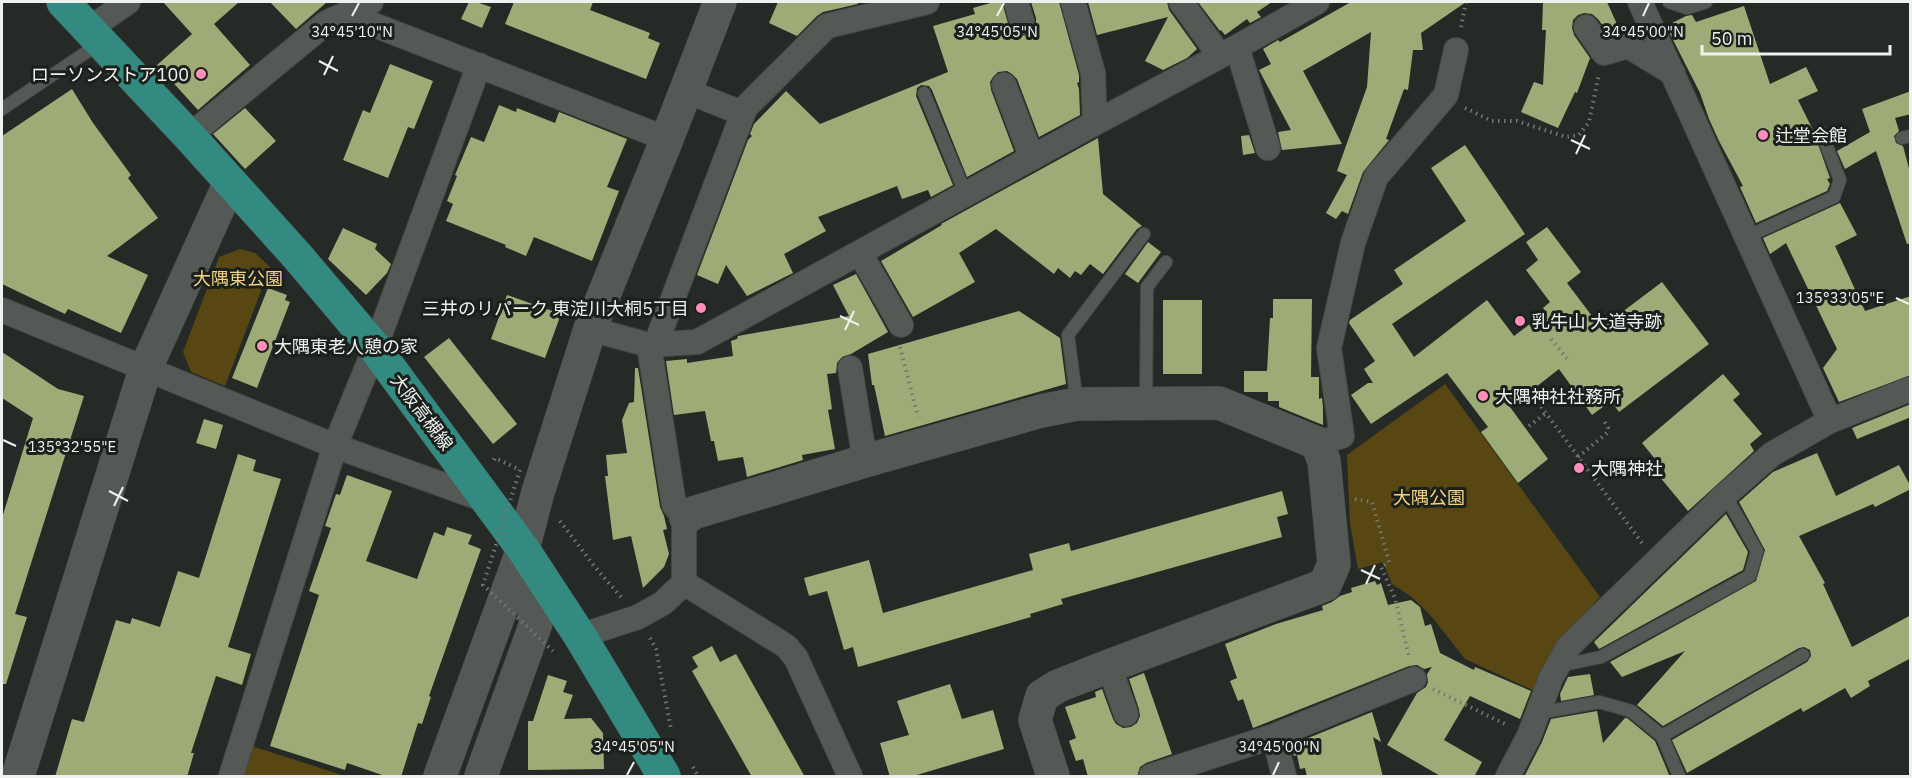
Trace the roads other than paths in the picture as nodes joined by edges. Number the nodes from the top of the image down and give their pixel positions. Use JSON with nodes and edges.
{"nodes":[{"id":1,"x":63,"y":2,"type":"edge"},
{"id":2,"x":129,"y":2,"type":"edge"},
{"id":3,"x":371,"y":2,"type":"edge"},
{"id":4,"x":720,"y":2,"type":"edge"},
{"id":5,"x":927,"y":2,"type":"edge"},
{"id":6,"x":1073,"y":2,"type":"edge"},
{"id":7,"x":1181,"y":2,"type":"edge"},
{"id":8,"x":1317,"y":2,"type":"edge"},
{"id":9,"x":1640,"y":2,"type":"edge"},
{"id":10,"x":1670,"y":2,"type":"edge"},
{"id":11,"x":1706,"y":2,"type":"edge"},
{"id":12,"x":346,"y":14,"type":"junction"},
{"id":13,"x":1586,"y":27,"type":"dead end"},
{"id":14,"x":95,"y":35,"type":"junction"},
{"id":15,"x":1456,"y":50,"type":"dead end"},
{"id":16,"x":1229,"y":52,"type":"junction"},
{"id":17,"x":479,"y":65,"type":"junction"},
{"id":18,"x":1673,"y":73,"type":"junction"},
{"id":19,"x":1004,"y":85,"type":"dead end"},
{"id":20,"x":686,"y":91,"type":"junction"},
{"id":21,"x":924,"y":93,"type":"dead end"},
{"id":22,"x":2,"y":109,"type":"edge"},
{"id":23,"x":742,"y":113,"type":"junction"},
{"id":24,"x":1095,"y":123,"type":"junction"},
{"id":25,"x":1821,"y":132,"type":"dead end"},
{"id":26,"x":189,"y":135,"type":"junction"},
{"id":27,"x":667,"y":139,"type":"junction"},
{"id":28,"x":1268,"y":148,"type":"dead end"},
{"id":29,"x":1032,"y":158,"type":"junction"},
{"id":30,"x":230,"y":182,"type":"junction"},
{"id":31,"x":966,"y":195,"type":"junction"},
{"id":32,"x":1144,"y":234,"type":"dead end"},
{"id":33,"x":1746,"y":237,"type":"junction"},
{"id":34,"x":860,"y":253,"type":"junction"},
{"id":35,"x":1166,"y":262,"type":"dead end"},
{"id":36,"x":2,"y":310,"type":"edge"},
{"id":37,"x":901,"y":325,"type":"road end"},
{"id":38,"x":590,"y":329,"type":"junction"},
{"id":39,"x":652,"y":345,"type":"junction"},
{"id":40,"x":375,"y":348,"type":"junction"},
{"id":41,"x":850,"y":368,"type":"dead end"},
{"id":42,"x":145,"y":370,"type":"junction"},
{"id":43,"x":1911,"y":389,"type":"edge"},
{"id":44,"x":1146,"y":403,"type":"junction"},
{"id":45,"x":1077,"y":404,"type":"junction"},
{"id":46,"x":1830,"y":421,"type":"junction"},
{"id":47,"x":1317,"y":443,"type":"junction"},
{"id":48,"x":335,"y":446,"type":"junction"},
{"id":49,"x":865,"y":461,"type":"junction"},
{"id":50,"x":1725,"y":495,"type":"junction"},
{"id":51,"x":488,"y":501,"type":"junction"},
{"id":52,"x":686,"y":518,"type":"junction"},
{"id":53,"x":523,"y":549,"type":"junction"},
{"id":54,"x":684,"y":583,"type":"junction"},
{"id":55,"x":566,"y":643,"type":"junction"},
{"id":56,"x":1803,"y":655,"type":"dead end"},
{"id":57,"x":1109,"y":666,"type":"junction"},
{"id":58,"x":1558,"y":666,"type":"junction"},
{"id":59,"x":1414,"y":679,"type":"road end"},
{"id":60,"x":1539,"y":713,"type":"junction"},
{"id":61,"x":1126,"y":714,"type":"dead end"},
{"id":62,"x":1274,"y":736,"type":"junction"},
{"id":63,"x":1662,"y":736,"type":"junction"},
{"id":64,"x":18,"y":777,"type":"edge"},
{"id":65,"x":231,"y":777,"type":"edge"},
{"id":66,"x":440,"y":777,"type":"edge"},
{"id":67,"x":481,"y":777,"type":"edge"},
{"id":68,"x":664,"y":777,"type":"edge"},
{"id":69,"x":850,"y":777,"type":"edge"},
{"id":70,"x":1053,"y":777,"type":"edge"},
{"id":71,"x":1151,"y":777,"type":"edge"},
{"id":72,"x":1284,"y":777,"type":"edge"},
{"id":73,"x":1508,"y":777,"type":"edge"},
{"id":74,"x":1679,"y":777,"type":"edge"}],
"edges":[{"from":1,"to":14,"type":"main road","name":"大阪高槻線"},
{"from":2,"to":14,"type":"street"},
{"from":3,"to":12,"type":"street"},
{"from":4,"to":20,"type":"street"},
{"from":5,"to":23,"type":"street"},
{"from":6,"to":24,"type":"street"},
{"from":7,"to":16,"type":"street"},
{"from":8,"to":16,"type":"street"},
{"from":9,"to":18,"type":"street"},
{"from":10,"to":11,"type":"lane"},
{"from":12,"to":17,"type":"street"},
{"from":12,"to":26,"type":"street"},
{"from":13,"to":18,"type":"street"},
{"from":14,"to":22,"type":"lane"},
{"from":14,"to":26,"type":"main road","name":"大阪高槻線"},
{"from":15,"to":47,"type":"street"},
{"from":16,"to":24,"type":"street"},
{"from":16,"to":28,"type":"street"},
{"from":17,"to":27,"type":"street"},
{"from":17,"to":40,"type":"street"},
{"from":18,"to":33,"type":"street"},
{"from":19,"to":29,"type":"street"},
{"from":20,"to":23,"type":"street"},
{"from":20,"to":27,"type":"street"},
{"from":21,"to":31,"type":"lane"},
{"from":23,"to":39,"type":"street"},
{"from":24,"to":29,"type":"street"},
{"from":25,"to":33,"type":"lane"},
{"from":26,"to":30,"type":"main road","name":"大阪高槻線"},
{"from":27,"to":38,"type":"street"},
{"from":29,"to":31,"type":"street"},
{"from":30,"to":40,"type":"main road","name":"大阪高槻線"},
{"from":30,"to":42,"type":"street"},
{"from":31,"to":34,"type":"street"},
{"from":32,"to":45,"type":"lane"},
{"from":33,"to":46,"type":"street"},
{"from":34,"to":37,"type":"street"},
{"from":34,"to":39,"type":"street"},
{"from":35,"to":44,"type":"lane"},
{"from":36,"to":42,"type":"street"},
{"from":38,"to":39,"type":"street"},
{"from":38,"to":53,"type":"street"},
{"from":39,"to":52,"type":"street"},
{"from":40,"to":48,"type":"street"},
{"from":40,"to":51,"type":"main road","name":"大阪高槻線"},
{"from":41,"to":49,"type":"street"},
{"from":42,"to":48,"type":"street"},
{"from":42,"to":64,"type":"street"},
{"from":43,"to":46,"type":"street"},
{"from":44,"to":45,"type":"street"},
{"from":44,"to":47,"type":"street"},
{"from":45,"to":49,"type":"street"},
{"from":46,"to":50,"type":"street"},
{"from":47,"to":57,"type":"street"},
{"from":48,"to":51,"type":"street"},
{"from":48,"to":65,"type":"street"},
{"from":49,"to":52,"type":"street"},
{"from":50,"to":58,"type":"street"},
{"from":50,"to":58,"type":"lane"},
{"from":51,"to":53,"type":"main road","name":"大阪高槻線"},
{"from":52,"to":54,"type":"street"},
{"from":53,"to":55,"type":"main road","name":"大阪高槻線"},
{"from":53,"to":66,"type":"street"},
{"from":53,"to":67,"type":"street"},
{"from":54,"to":55,"type":"street"},
{"from":54,"to":69,"type":"street"},
{"from":55,"to":68,"type":"main road","name":"大阪高槻線"},
{"from":56,"to":63,"type":"lane"},
{"from":57,"to":61,"type":"street"},
{"from":57,"to":70,"type":"street"},
{"from":58,"to":60,"type":"street"},
{"from":59,"to":62,"type":"street"},
{"from":60,"to":63,"type":"lane"},
{"from":60,"to":73,"type":"street"},
{"from":62,"to":71,"type":"street"},
{"from":62,"to":72,"type":"street"},
{"from":63,"to":74,"type":"lane"}]}
